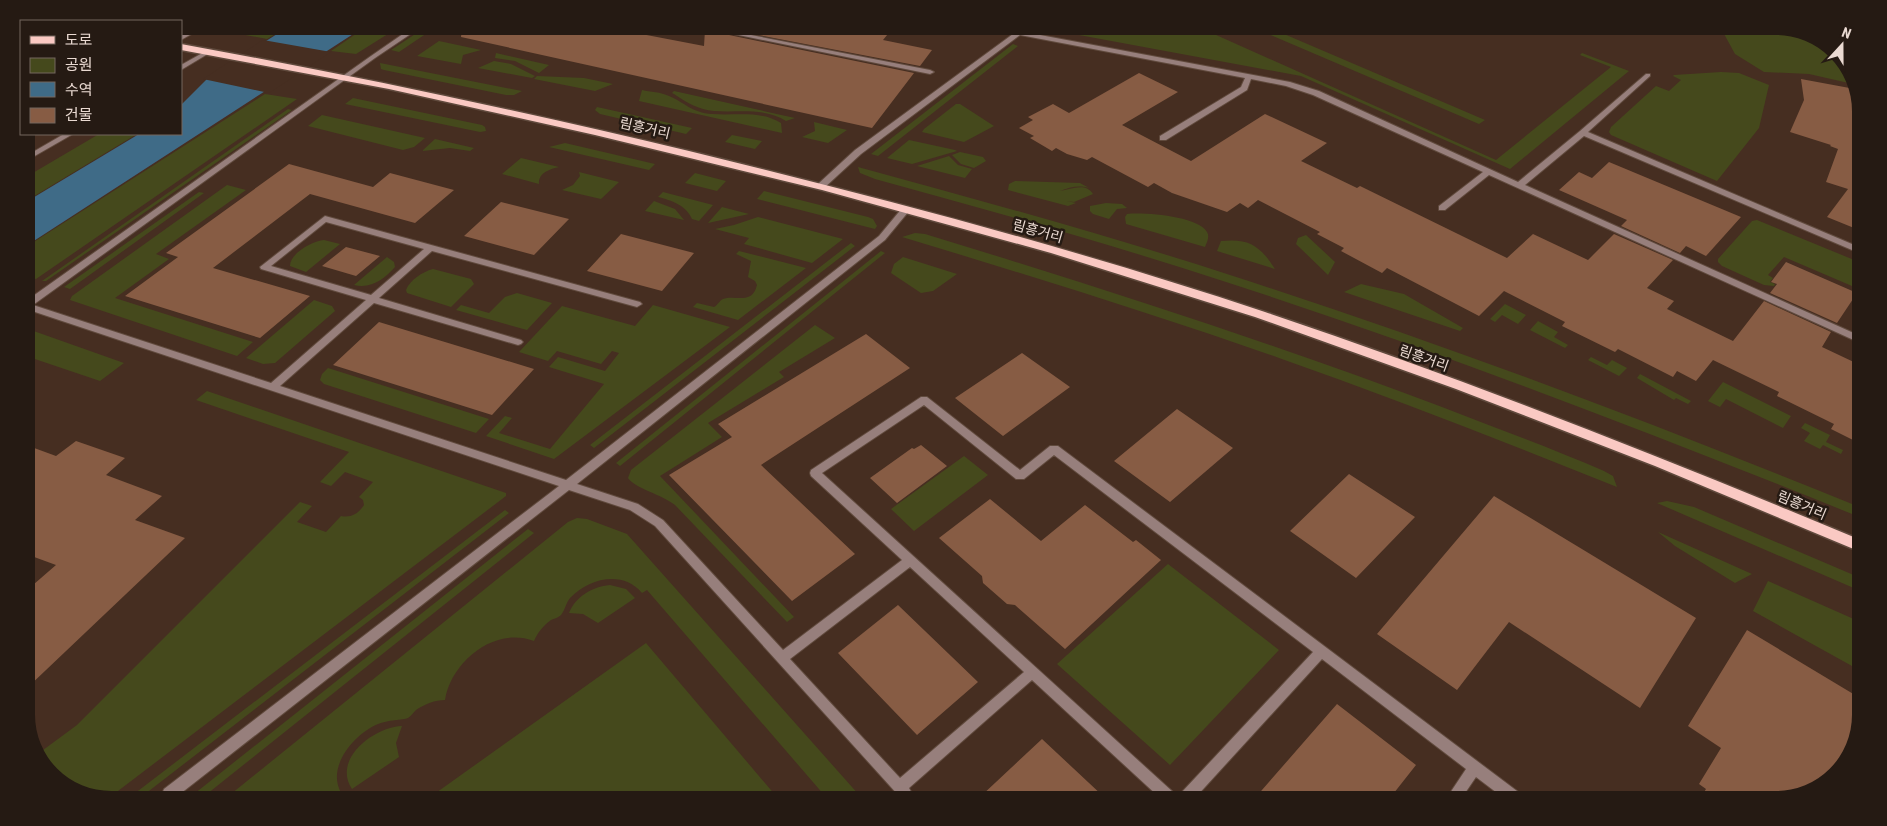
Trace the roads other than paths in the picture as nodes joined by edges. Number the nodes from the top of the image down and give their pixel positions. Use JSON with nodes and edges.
{"nodes":[{"id":1,"x":407,"y":35,"type":"edge"},
{"id":2,"x":753,"y":35,"type":"edge"},
{"id":3,"x":1017,"y":35,"type":"edge"},
{"id":4,"x":1042,"y":35,"type":"edge"},
{"id":5,"x":182,"y":48,"type":"edge"},
{"id":6,"x":208,"y":52,"type":"junction"},
{"id":7,"x":182,"y":67,"type":"edge"},
{"id":8,"x":930,"y":72,"type":"dead end"},
{"id":9,"x":1648,"y":75,"type":"dead end"},
{"id":10,"x":1249,"y":77,"type":"junction"},
{"id":11,"x":345,"y":78,"type":"junction"},
{"id":12,"x":1583,"y":133,"type":"junction"},
{"id":13,"x":67,"y":135,"type":"edge"},
{"id":14,"x":1164,"y":138,"type":"dead end"},
{"id":15,"x":35,"y":153,"type":"edge"},
{"id":16,"x":1488,"y":172,"type":"junction"},
{"id":17,"x":822,"y":186,"type":"junction"},
{"id":18,"x":1518,"y":186,"type":"junction"},
{"id":19,"x":1442,"y":208,"type":"dead end"},
{"id":20,"x":906,"y":209,"type":"junction"},
{"id":21,"x":1852,"y":247,"type":"edge"},
{"id":22,"x":430,"y":248,"type":"junction"},
{"id":23,"x":373,"y":299,"type":"junction"},
{"id":24,"x":35,"y":300,"type":"edge"},
{"id":25,"x":636,"y":304,"type":"dead end"},
{"id":26,"x":35,"y":309,"type":"edge"},
{"id":27,"x":1852,"y":335,"type":"edge"},
{"id":28,"x":518,"y":342,"type":"dead end"},
{"id":29,"x":272,"y":388,"type":"junction"},
{"id":30,"x":568,"y":485,"type":"junction"},
{"id":31,"x":1852,"y":542,"type":"edge"},
{"id":32,"x":910,"y":561,"type":"junction"},
{"id":33,"x":1321,"y":652,"type":"junction"},
{"id":34,"x":782,"y":658,"type":"junction"},
{"id":35,"x":1032,"y":673,"type":"junction"},
{"id":36,"x":1475,"y":768,"type":"junction"},
{"id":37,"x":173,"y":791,"type":"edge"},
{"id":38,"x":903,"y":791,"type":"edge"},
{"id":39,"x":905,"y":791,"type":"edge"},
{"id":40,"x":1160,"y":791,"type":"edge"},
{"id":41,"x":1192,"y":791,"type":"edge"},
{"id":42,"x":1457,"y":791,"type":"edge"},
{"id":43,"x":1505,"y":791,"type":"edge"}],
"edges":[{"from":1,"to":11,"type":"street"},
{"from":2,"to":8,"type":"street"},
{"from":3,"to":17,"type":"street"},
{"from":4,"to":10,"type":"street"},
{"from":5,"to":6,"type":"main road","name":"림흥거리"},
{"from":6,"to":7,"type":"street"},
{"from":6,"to":11,"type":"main road","name":"림흥거리"},
{"from":9,"to":12,"type":"street"},
{"from":10,"to":14,"type":"street"},
{"from":10,"to":16,"type":"street"},
{"from":11,"to":17,"type":"main road","name":"림흥거리"},
{"from":11,"to":24,"type":"street"},
{"from":12,"to":18,"type":"street"},
{"from":12,"to":21,"type":"street"},
{"from":13,"to":15,"type":"street"},
{"from":16,"to":18,"type":"street"},
{"from":16,"to":19,"type":"street"},
{"from":17,"to":20,"type":"main road","name":"림흥거리"},
{"from":18,"to":27,"type":"street"},
{"from":20,"to":30,"type":"street"},
{"from":20,"to":31,"type":"main road","name":"림흥거리"},
{"from":22,"to":23,"type":"street"},
{"from":22,"to":23,"type":"street"},
{"from":22,"to":25,"type":"street"},
{"from":23,"to":28,"type":"street"},
{"from":23,"to":29,"type":"street"},
{"from":26,"to":29,"type":"street"},
{"from":29,"to":30,"type":"street"},
{"from":30,"to":34,"type":"street"},
{"from":30,"to":37,"type":"street"},
{"from":32,"to":33,"type":"street"},
{"from":32,"to":34,"type":"street"},
{"from":32,"to":35,"type":"street"},
{"from":33,"to":36,"type":"street"},
{"from":33,"to":41,"type":"street"},
{"from":34,"to":38,"type":"street"},
{"from":35,"to":39,"type":"street"},
{"from":35,"to":40,"type":"street"},
{"from":36,"to":42,"type":"street"},
{"from":36,"to":43,"type":"street"}]}
